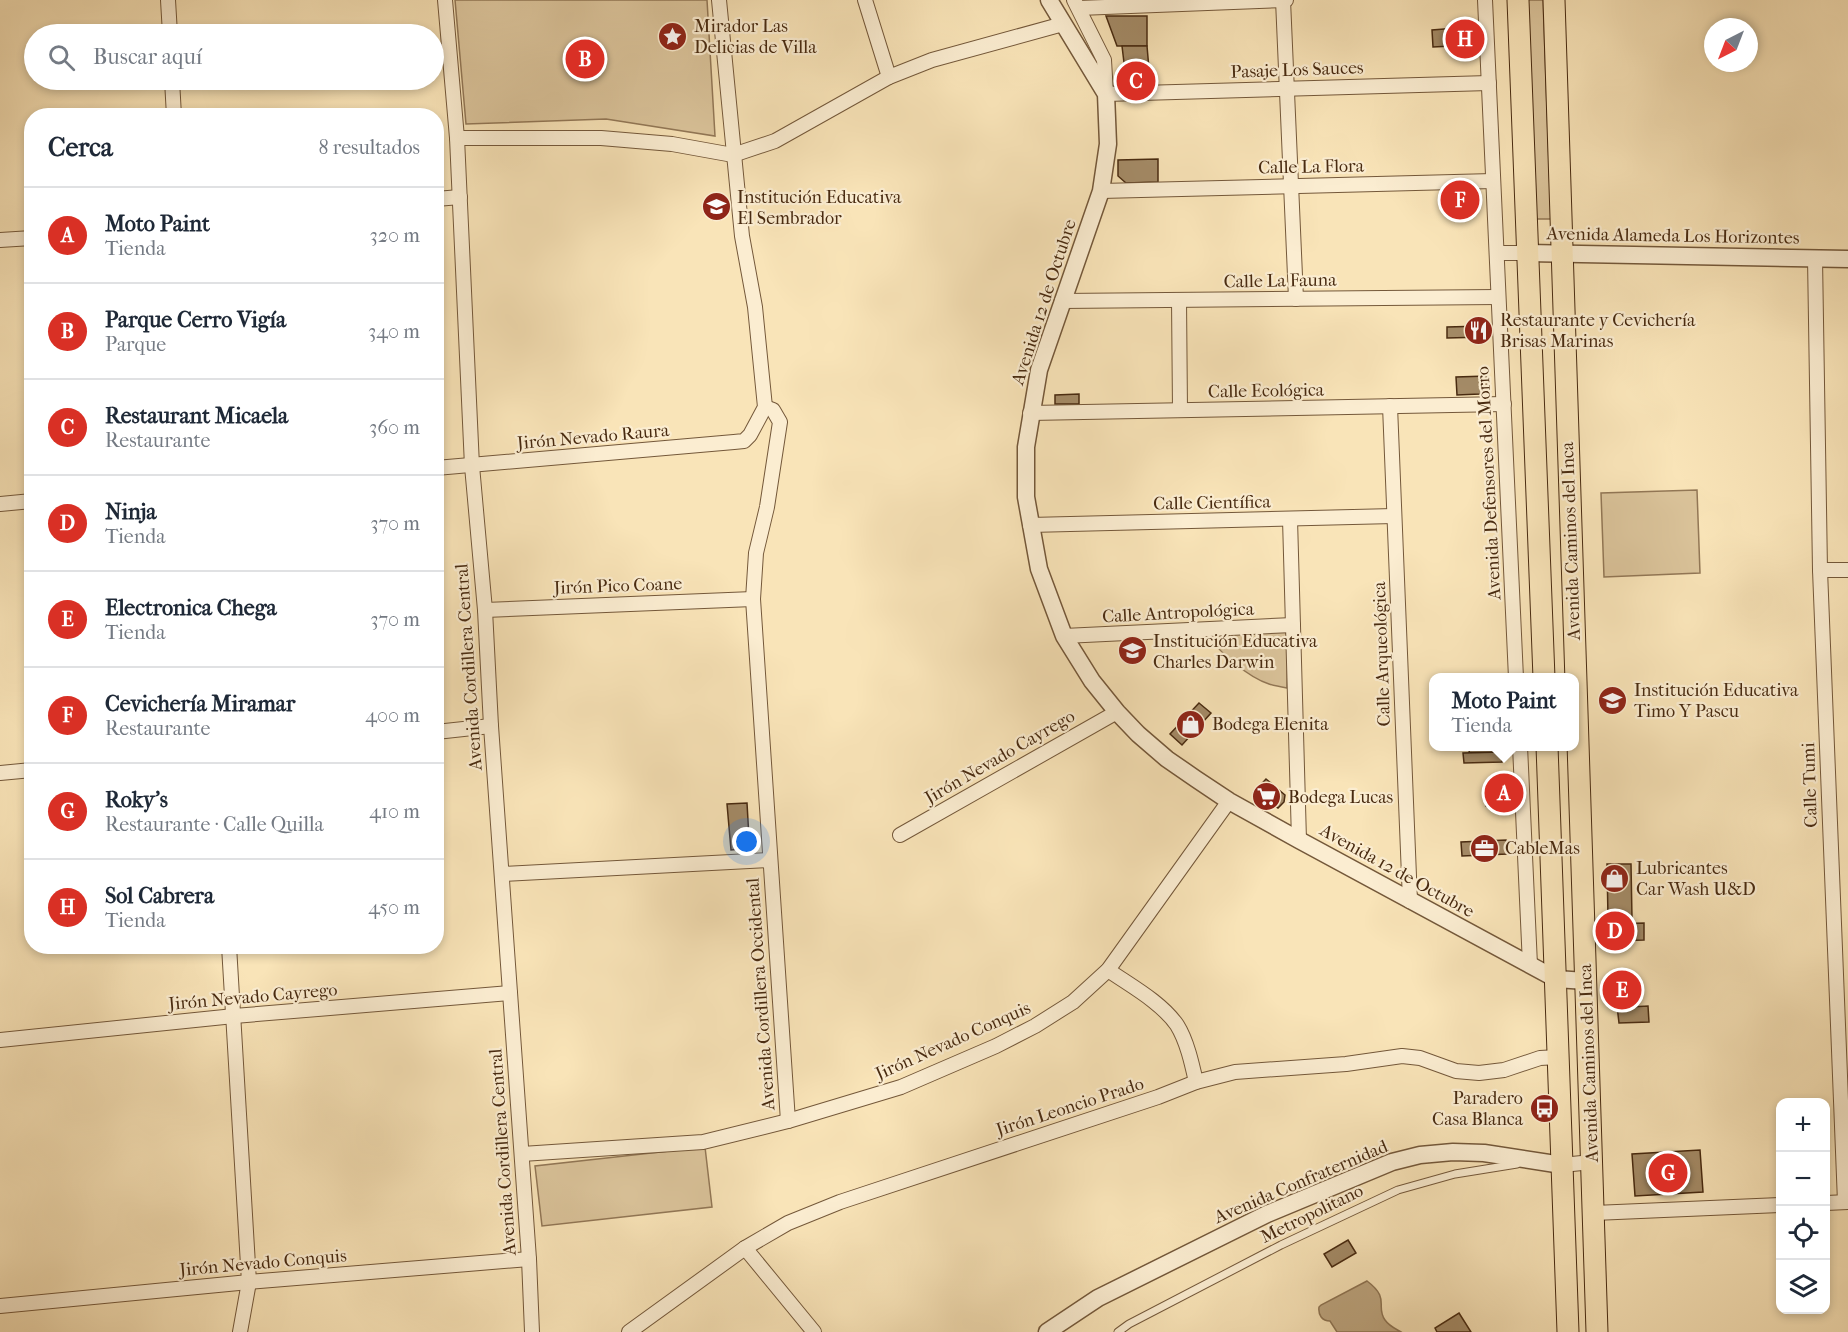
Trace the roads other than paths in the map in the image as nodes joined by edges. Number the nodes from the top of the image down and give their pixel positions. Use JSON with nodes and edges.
{"nodes":[{"id":1,"x":168,"y":0,"type":"edge"},
{"id":2,"x":445,"y":0,"type":"edge"},
{"id":3,"x":719,"y":0,"type":"edge"},
{"id":4,"x":865,"y":0,"type":"edge"},
{"id":5,"x":1049,"y":0,"type":"edge"},
{"id":6,"x":1284,"y":0,"type":"edge"},
{"id":7,"x":1485,"y":0,"type":"edge"},
{"id":8,"x":1518,"y":0,"type":"edge"},
{"id":9,"x":1554,"y":0,"type":"edge"},
{"id":10,"x":1076,"y":4,"type":"edge"},
{"id":11,"x":169,"y":24,"type":"edge"},
{"id":12,"x":1063,"y":24,"type":"junction"},
{"id":13,"x":889,"y":77,"type":"junction"},
{"id":14,"x":1489,"y":83,"type":"junction"},
{"id":15,"x":1286,"y":88,"type":"junction"},
{"id":16,"x":173,"y":90,"type":"edge"},
{"id":17,"x":1106,"y":94,"type":"junction"},
{"id":18,"x":174,"y":108,"type":"edge"},
{"id":19,"x":457,"y":138,"type":"junction"},
{"id":20,"x":733,"y":154,"type":"junction"},
{"id":21,"x":1493,"y":181,"type":"junction"},
{"id":22,"x":1291,"y":186,"type":"junction"},
{"id":23,"x":1101,"y":191,"type":"junction"},
{"id":24,"x":460,"y":197,"type":"junction"},
{"id":25,"x":444,"y":198,"type":"edge"},
{"id":26,"x":24,"y":238,"type":"edge"},
{"id":27,"x":0,"y":240,"type":"edge"},
{"id":28,"x":1497,"y":253,"type":"junction"},
{"id":29,"x":1528,"y":253,"type":"junction"},
{"id":30,"x":1563,"y":253,"type":"junction"},
{"id":31,"x":1815,"y":258,"type":"junction"},
{"id":32,"x":1848,"y":259,"type":"edge"},
{"id":33,"x":1498,"y":297,"type":"junction"},
{"id":34,"x":1296,"y":299,"type":"junction"},
{"id":35,"x":1179,"y":300,"type":"junction"},
{"id":36,"x":1062,"y":301,"type":"junction"},
{"id":37,"x":1504,"y":404,"type":"junction"},
{"id":38,"x":1390,"y":406,"type":"junction"},
{"id":39,"x":765,"y":407,"type":"junction"},
{"id":40,"x":1180,"y":411,"type":"junction"},
{"id":41,"x":1030,"y":414,"type":"junction"},
{"id":42,"x":472,"y":466,"type":"junction"},
{"id":43,"x":444,"y":468,"type":"edge"},
{"id":44,"x":24,"y":502,"type":"edge"},
{"id":45,"x":0,"y":504,"type":"edge"},
{"id":46,"x":1394,"y":516,"type":"junction"},
{"id":47,"x":1290,"y":519,"type":"junction"},
{"id":48,"x":1030,"y":525,"type":"junction"},
{"id":49,"x":1820,"y":570,"type":"junction"},
{"id":50,"x":1848,"y":570,"type":"edge"},
{"id":51,"x":753,"y":599,"type":"junction"},
{"id":52,"x":485,"y":610,"type":"junction"},
{"id":53,"x":1293,"y":625,"type":"junction"},
{"id":54,"x":1064,"y":636,"type":"junction"},
{"id":55,"x":1516,"y":673,"type":"edge"},
{"id":56,"x":1545,"y":673,"type":"edge"},
{"id":57,"x":1576,"y":673,"type":"edge"},
{"id":58,"x":1117,"y":712,"type":"junction"},
{"id":59,"x":491,"y":726,"type":"junction"},
{"id":60,"x":444,"y":731,"type":"edge"},
{"id":61,"x":1520,"y":751,"type":"edge"},
{"id":62,"x":1547,"y":751,"type":"edge"},
{"id":63,"x":1579,"y":751,"type":"edge"},
{"id":64,"x":24,"y":771,"type":"edge"},
{"id":65,"x":0,"y":773,"type":"edge"},
{"id":66,"x":1229,"y":801,"type":"junction"},
{"id":67,"x":900,"y":835,"type":"dead end"},
{"id":68,"x":1299,"y":840,"type":"junction"},
{"id":69,"x":770,"y":860,"type":"junction"},
{"id":70,"x":502,"y":874,"type":"junction"},
{"id":71,"x":1410,"y":901,"type":"junction"},
{"id":72,"x":230,"y":954,"type":"edge"},
{"id":73,"x":1530,"y":965,"type":"junction"},
{"id":74,"x":1108,"y":970,"type":"junction"},
{"id":75,"x":1556,"y":979,"type":"junction"},
{"id":76,"x":1586,"y":981,"type":"junction"},
{"id":77,"x":510,"y":993,"type":"junction"},
{"id":78,"x":234,"y":1016,"type":"junction"},
{"id":79,"x":0,"y":1040,"type":"edge"},
{"id":80,"x":1558,"y":1057,"type":"junction"},
{"id":81,"x":1196,"y":1082,"type":"junction"},
{"id":82,"x":788,"y":1121,"type":"junction"},
{"id":83,"x":522,"y":1154,"type":"junction"},
{"id":84,"x":1534,"y":1161,"type":"junction"},
{"id":85,"x":1592,"y":1162,"type":"junction"},
{"id":86,"x":1562,"y":1165,"type":"junction"},
{"id":87,"x":1846,"y":1202,"type":"edge"},
{"id":88,"x":1830,"y":1203,"type":"edge"},
{"id":89,"x":1776,"y":1205,"type":"edge"},
{"id":90,"x":1594,"y":1213,"type":"junction"},
{"id":91,"x":745,"y":1248,"type":"junction"},
{"id":92,"x":529,"y":1259,"type":"junction"},
{"id":93,"x":249,"y":1282,"type":"junction"},
{"id":94,"x":0,"y":1306,"type":"edge"},
{"id":95,"x":240,"y":1332,"type":"edge"},
{"id":96,"x":532,"y":1332,"type":"edge"},
{"id":97,"x":629,"y":1332,"type":"edge"},
{"id":98,"x":814,"y":1332,"type":"edge"},
{"id":99,"x":1047,"y":1332,"type":"edge"},
{"id":100,"x":1118,"y":1332,"type":"edge"},
{"id":101,"x":1568,"y":1332,"type":"edge"},
{"id":102,"x":1597,"y":1332,"type":"edge"}],
"edges":[{"from":1,"to":11,"type":"street"},
{"from":2,"to":19,"type":"street","name":"Avenida Cordillera Central"},
{"from":3,"to":20,"type":"street","name":"Avenida Cordillera Occidental"},
{"from":4,"to":13,"type":"street"},
{"from":5,"to":12,"type":"street","name":"Avenida 12 de Octubre"},
{"from":6,"to":10,"type":"street"},
{"from":6,"to":15,"type":"street"},
{"from":7,"to":14,"type":"street","name":"Avenida Defensores del Morro"},
{"from":8,"to":29,"type":"main road","name":"Avenida Caminos del Inca"},
{"from":9,"to":30,"type":"main road","name":"Avenida Caminos del Inca"},
{"from":10,"to":17,"type":"street","name":"Avenida 12 de Octubre"},
{"from":12,"to":13,"type":"street"},
{"from":12,"to":17,"type":"street","name":"Avenida 12 de Octubre"},
{"from":13,"to":20,"type":"street"},
{"from":14,"to":15,"type":"street","name":"Pasaje Los Sauces"},
{"from":14,"to":21,"type":"street","name":"Avenida Defensores del Morro"},
{"from":15,"to":17,"type":"street","name":"Pasaje Los Sauces"},
{"from":15,"to":22,"type":"street"},
{"from":16,"to":18,"type":"street"},
{"from":17,"to":23,"type":"street","name":"Avenida 12 de Octubre"},
{"from":19,"to":20,"type":"street"},
{"from":19,"to":24,"type":"street","name":"Avenida Cordillera Central"},
{"from":20,"to":39,"type":"street","name":"Avenida Cordillera Occidental"},
{"from":21,"to":22,"type":"street","name":"Calle La Flora"},
{"from":21,"to":28,"type":"street","name":"Avenida Defensores del Morro"},
{"from":22,"to":23,"type":"street","name":"Calle La Flora"},
{"from":22,"to":34,"type":"street"},
{"from":23,"to":36,"type":"street","name":"Avenida 12 de Octubre"},
{"from":24,"to":25,"type":"street"},
{"from":24,"to":42,"type":"street","name":"Avenida Cordillera Central"},
{"from":26,"to":27,"type":"street"},
{"from":28,"to":29,"type":"street","name":"Avenida Alameda Los Horizontes"},
{"from":28,"to":33,"type":"street","name":"Avenida Defensores del Morro"},
{"from":29,"to":30,"type":"street","name":"Avenida Alameda Los Horizontes"},
{"from":29,"to":56,"type":"main road","name":"Avenida Caminos del Inca"},
{"from":30,"to":31,"type":"street","name":"Avenida Alameda Los Horizontes"},
{"from":30,"to":57,"type":"main road","name":"Avenida Caminos del Inca"},
{"from":31,"to":32,"type":"street","name":"Avenida Alameda Los Horizontes"},
{"from":31,"to":49,"type":"street","name":"Calle Tumi"},
{"from":33,"to":34,"type":"street","name":"Calle La Fauna"},
{"from":33,"to":37,"type":"street","name":"Avenida Defensores del Morro"},
{"from":34,"to":35,"type":"street","name":"Calle La Fauna"},
{"from":35,"to":36,"type":"street","name":"Calle La Fauna"},
{"from":35,"to":40,"type":"street"},
{"from":36,"to":41,"type":"street","name":"Avenida 12 de Octubre"},
{"from":37,"to":38,"type":"street","name":"Calle Ecológica"},
{"from":37,"to":55,"type":"street","name":"Avenida Defensores del Morro"},
{"from":38,"to":40,"type":"street","name":"Calle Ecológica"},
{"from":38,"to":46,"type":"street","name":"Calle Arqueológica"},
{"from":39,"to":42,"type":"street","name":"Jirón Nevado Raura"},
{"from":39,"to":51,"type":"street","name":"Avenida Cordillera Occidental"},
{"from":40,"to":41,"type":"street","name":"Calle Ecológica"},
{"from":41,"to":48,"type":"street","name":"Avenida 12 de Octubre"},
{"from":42,"to":43,"type":"street","name":"Jirón Nevado Raura"},
{"from":42,"to":52,"type":"street","name":"Avenida Cordillera Central"},
{"from":44,"to":45,"type":"street"},
{"from":46,"to":47,"type":"street","name":"Calle Científica"},
{"from":46,"to":71,"type":"street","name":"Calle Arqueológica"},
{"from":47,"to":48,"type":"street","name":"Calle Científica"},
{"from":47,"to":53,"type":"street"},
{"from":48,"to":54,"type":"street","name":"Avenida 12 de Octubre"},
{"from":49,"to":50,"type":"street"},
{"from":49,"to":87,"type":"street","name":"Calle Tumi"},
{"from":51,"to":52,"type":"street","name":"Jirón Pico Coane"},
{"from":51,"to":69,"type":"street","name":"Avenida Cordillera Occidental"},
{"from":52,"to":59,"type":"street","name":"Avenida Cordillera Central"},
{"from":53,"to":54,"type":"street","name":"Calle Antropológica"},
{"from":53,"to":68,"type":"street"},
{"from":54,"to":58,"type":"street","name":"Avenida 12 de Octubre"},
{"from":58,"to":66,"type":"street","name":"Avenida 12 de Octubre"},
{"from":58,"to":67,"type":"street","name":"Jirón Nevado Cayrego"},
{"from":59,"to":60,"type":"street"},
{"from":59,"to":70,"type":"street","name":"Avenida Cordillera Central"},
{"from":61,"to":73,"type":"street"},
{"from":62,"to":75,"type":"main road","name":"Avenida Caminos del Inca"},
{"from":63,"to":76,"type":"main road","name":"Avenida Caminos del Inca"},
{"from":64,"to":65,"type":"street"},
{"from":66,"to":68,"type":"street","name":"Avenida 12 de Octubre"},
{"from":66,"to":74,"type":"street","name":"Jirón Nevado Conquis"},
{"from":68,"to":71,"type":"street","name":"Avenida 12 de Octubre"},
{"from":69,"to":70,"type":"street"},
{"from":69,"to":82,"type":"street","name":"Avenida Cordillera Occidental"},
{"from":70,"to":77,"type":"street","name":"Avenida Cordillera Central"},
{"from":71,"to":73,"type":"street","name":"Avenida 12 de Octubre"},
{"from":72,"to":78,"type":"street"},
{"from":73,"to":75,"type":"street","name":"Avenida 12 de Octubre"},
{"from":74,"to":81,"type":"street"},
{"from":74,"to":82,"type":"street","name":"Jirón Nevado Conquis"},
{"from":75,"to":76,"type":"street","name":"Avenida 12 de Octubre"},
{"from":75,"to":80,"type":"main road","name":"Avenida Caminos del Inca"},
{"from":76,"to":85,"type":"main road","name":"Avenida Caminos del Inca"},
{"from":77,"to":78,"type":"street","name":"Jirón Nevado Cayrego"},
{"from":77,"to":83,"type":"street","name":"Avenida Cordillera Central"},
{"from":78,"to":79,"type":"street","name":"Jirón Nevado Cayrego"},
{"from":78,"to":93,"type":"street"},
{"from":80,"to":81,"type":"street","name":"Jirón Leoncio Prado"},
{"from":80,"to":86,"type":"main road","name":"Avenida Caminos del Inca"},
{"from":81,"to":91,"type":"street","name":"Jirón Leoncio Prado"},
{"from":82,"to":83,"type":"street","name":"Jirón Nevado Conquis"},
{"from":83,"to":92,"type":"street","name":"Avenida Cordillera Central"},
{"from":84,"to":86,"type":"street","name":"Avenida Confraternidad"},
{"from":84,"to":99,"type":"street","name":"Avenida Confraternidad"},
{"from":84,"to":100,"type":"lane","name":"Metropolitano"},
{"from":85,"to":86,"type":"street","name":"Avenida Confraternidad"},
{"from":85,"to":90,"type":"main road","name":"Avenida Caminos del Inca"},
{"from":86,"to":101,"type":"main road","name":"Avenida Caminos del Inca"},
{"from":87,"to":88,"type":"street"},
{"from":89,"to":90,"type":"street"},
{"from":90,"to":102,"type":"main road","name":"Avenida Caminos del Inca"},
{"from":91,"to":97,"type":"street","name":"Jirón Leoncio Prado"},
{"from":91,"to":98,"type":"street"},
{"from":92,"to":93,"type":"street","name":"Jirón Nevado Conquis"},
{"from":92,"to":96,"type":"street","name":"Avenida Cordillera Central"},
{"from":93,"to":94,"type":"street","name":"Jirón Nevado Conquis"},
{"from":93,"to":95,"type":"street"}]}
